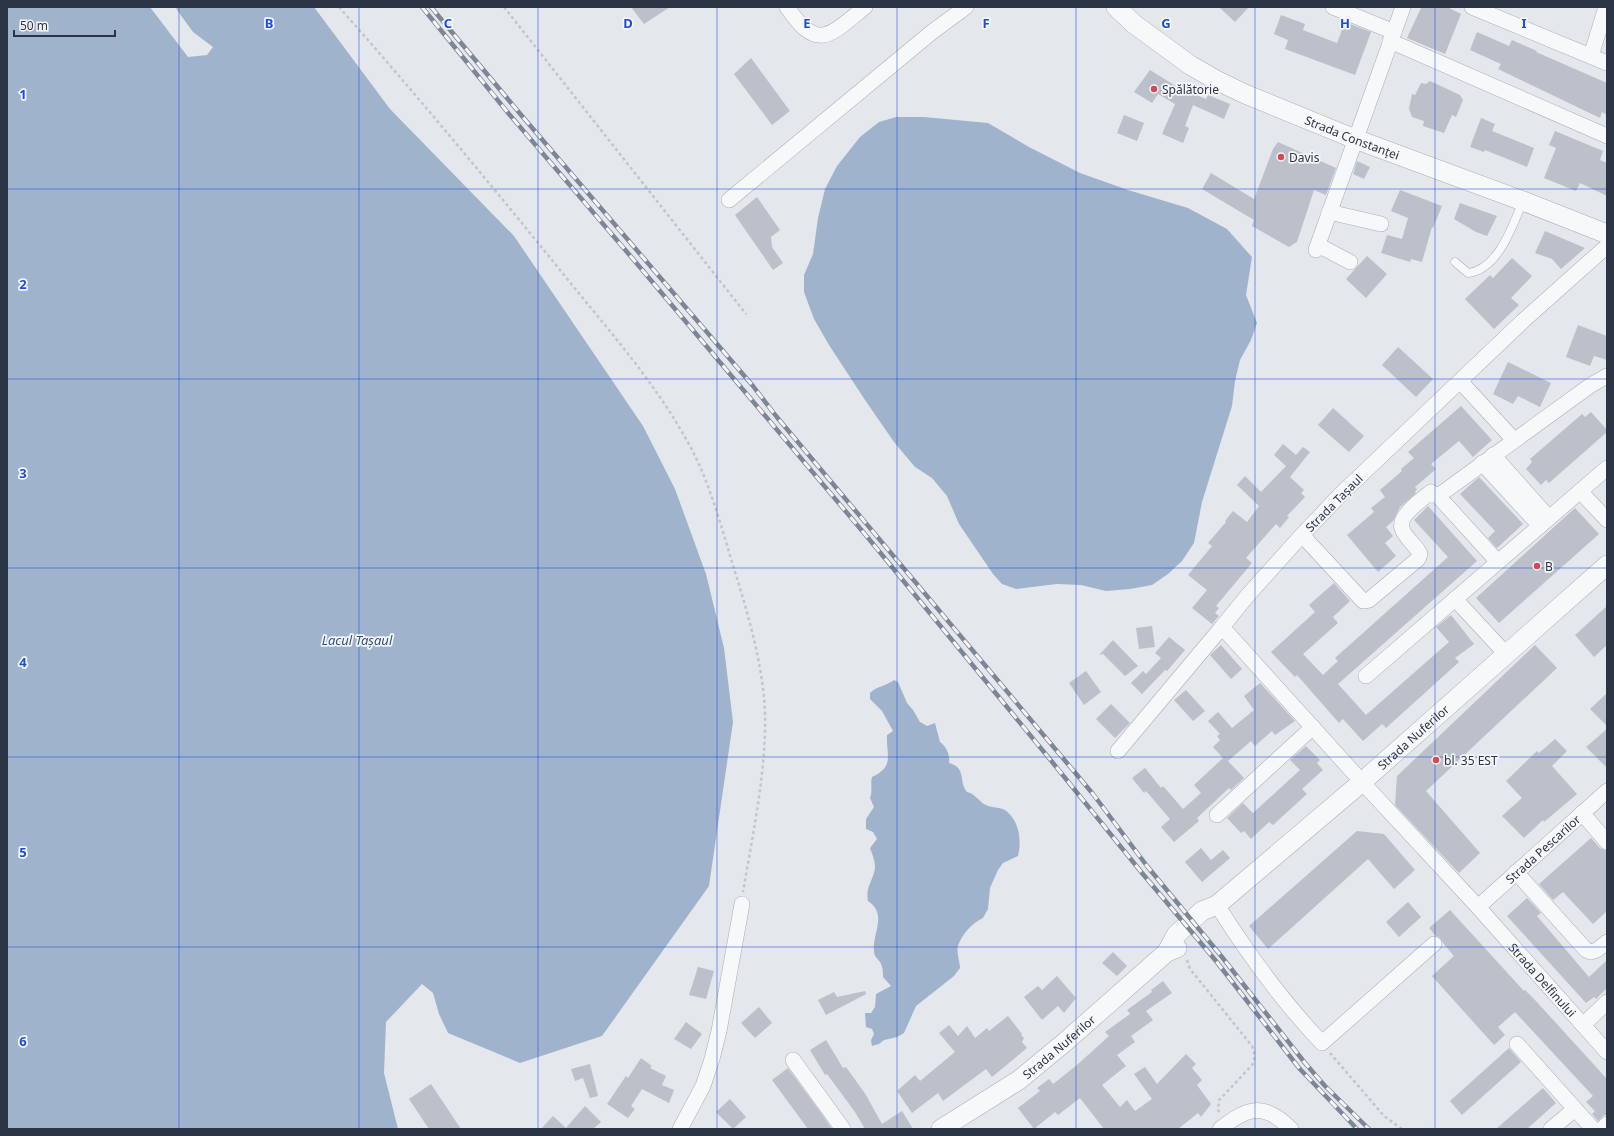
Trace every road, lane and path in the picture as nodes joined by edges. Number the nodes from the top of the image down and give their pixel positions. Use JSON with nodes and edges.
{"nodes":[{"id":1,"x":339,"y":7,"type":"edge"},
{"id":2,"x":504,"y":7,"type":"edge"},
{"id":3,"x":787,"y":7,"type":"edge"},
{"id":4,"x":865,"y":7,"type":"edge"},
{"id":5,"x":966,"y":7,"type":"edge"},
{"id":6,"x":1116,"y":7,"type":"edge"},
{"id":7,"x":1333,"y":7,"type":"edge"},
{"id":8,"x":1403,"y":7,"type":"edge"},
{"id":9,"x":1472,"y":7,"type":"edge"},
{"id":10,"x":1606,"y":7,"type":"edge"},
{"id":11,"x":1392,"y":36,"type":"junction"},
{"id":12,"x":1591,"y":56,"type":"junction"},
{"id":13,"x":1607,"y":63,"type":"edge"},
{"id":14,"x":1607,"y":136,"type":"edge"},
{"id":15,"x":1355,"y":139,"type":"junction"},
{"id":16,"x":729,"y":200,"type":"dead end"},
{"id":17,"x":1523,"y":201,"type":"junction"},
{"id":18,"x":1329,"y":212,"type":"junction"},
{"id":19,"x":1381,"y":224,"type":"dead end"},
{"id":20,"x":1607,"y":234,"type":"edge"},
{"id":21,"x":1607,"y":246,"type":"edge"},
{"id":22,"x":1350,"y":262,"type":"dead end"},
{"id":23,"x":1455,"y":262,"type":"dead end"},
{"id":24,"x":746,"y":314,"type":"dead end"},
{"id":25,"x":1607,"y":376,"type":"edge"},
{"id":26,"x":1460,"y":381,"type":"junction"},
{"id":27,"x":1514,"y":440,"type":"junction"},
{"id":28,"x":1488,"y":459,"type":"junction"},
{"id":29,"x":1607,"y":468,"type":"edge"},
{"id":30,"x":1580,"y":491,"type":"junction"},
{"id":31,"x":1438,"y":496,"type":"junction"},
{"id":32,"x":1607,"y":520,"type":"edge"},
{"id":33,"x":1545,"y":522,"type":"junction"},
{"id":34,"x":1302,"y":535,"type":"junction"},
{"id":35,"x":1498,"y":562,"type":"junction"},
{"id":36,"x":1607,"y":565,"type":"edge"},
{"id":37,"x":1455,"y":599,"type":"junction"},
{"id":38,"x":1222,"y":627,"type":"junction"},
{"id":39,"x":1506,"y":654,"type":"junction"},
{"id":40,"x":1366,"y":676,"type":"dead end"},
{"id":41,"x":1313,"y":727,"type":"junction"},
{"id":42,"x":1118,"y":751,"type":"dead end"},
{"id":43,"x":1362,"y":782,"type":"junction"},
{"id":44,"x":1607,"y":791,"type":"edge"},
{"id":45,"x":1582,"y":813,"type":"junction"},
{"id":46,"x":1218,"y":815,"type":"dead end"},
{"id":47,"x":1607,"y":842,"type":"edge"},
{"id":48,"x":1516,"y":872,"type":"junction"},
{"id":49,"x":742,"y":904,"type":"joint"},
{"id":50,"x":1217,"y":905,"type":"junction"},
{"id":51,"x":1478,"y":908,"type":"junction"},
{"id":52,"x":1607,"y":942,"type":"edge"},
{"id":53,"x":1434,"y":944,"type":"dead end"},
{"id":54,"x":1174,"y":949,"type":"junction"},
{"id":55,"x":1607,"y":1002,"type":"edge"},
{"id":56,"x":1582,"y":1025,"type":"junction"},
{"id":57,"x":1322,"y":1043,"type":"junction"},
{"id":58,"x":1517,"y":1044,"type":"dead end"},
{"id":59,"x":1607,"y":1052,"type":"edge"},
{"id":60,"x":793,"y":1060,"type":"dead end"},
{"id":61,"x":1575,"y":1109,"type":"junction"},
{"id":62,"x":1607,"y":1124,"type":"edge"},
{"id":63,"x":1224,"y":1126,"type":"edge"},
{"id":64,"x":680,"y":1129,"type":"edge"},
{"id":65,"x":843,"y":1129,"type":"edge"},
{"id":66,"x":941,"y":1129,"type":"edge"},
{"id":67,"x":1291,"y":1129,"type":"edge"},
{"id":68,"x":1402,"y":1129,"type":"edge"},
{"id":69,"x":1551,"y":1129,"type":"edge"},
{"id":70,"x":1593,"y":1129,"type":"edge"},
{"id":71,"x":1602,"y":1129,"type":"edge"}],
"edges":[{"from":1,"to":49,"type":"path"},
{"from":2,"to":24,"type":"path"},
{"from":3,"to":4,"type":"street"},
{"from":5,"to":16,"type":"street"},
{"from":6,"to":15,"type":"street","name":"Strada Constanței"},
{"from":7,"to":11,"type":"street"},
{"from":8,"to":11,"type":"street"},
{"from":9,"to":12,"type":"street"},
{"from":10,"to":12,"type":"street"},
{"from":11,"to":14,"type":"street"},
{"from":11,"to":15,"type":"street"},
{"from":12,"to":13,"type":"street"},
{"from":15,"to":17,"type":"street","name":"Strada Constanței"},
{"from":15,"to":18,"type":"street"},
{"from":17,"to":20,"type":"street","name":"Strada Constanței"},
{"from":17,"to":23,"type":"lane"},
{"from":18,"to":19,"type":"street"},
{"from":18,"to":22,"type":"street"},
{"from":21,"to":26,"type":"street","name":"Strada Tașaul"},
{"from":25,"to":27,"type":"street"},
{"from":26,"to":27,"type":"street"},
{"from":26,"to":34,"type":"street","name":"Strada Tașaul"},
{"from":27,"to":28,"type":"street"},
{"from":28,"to":31,"type":"street"},
{"from":28,"to":33,"type":"street"},
{"from":29,"to":30,"type":"street"},
{"from":30,"to":32,"type":"street"},
{"from":30,"to":33,"type":"street"},
{"from":31,"to":34,"type":"street"},
{"from":31,"to":35,"type":"street"},
{"from":33,"to":35,"type":"street"},
{"from":34,"to":38,"type":"street","name":"Strada Tașaul"},
{"from":35,"to":37,"type":"street"},
{"from":36,"to":39,"type":"street","name":"Strada Nuferilor"},
{"from":37,"to":39,"type":"street"},
{"from":37,"to":40,"type":"street"},
{"from":38,"to":41,"type":"street"},
{"from":38,"to":42,"type":"street","name":"Strada Tașaul"},
{"from":39,"to":43,"type":"street","name":"Strada Nuferilor"},
{"from":41,"to":43,"type":"street"},
{"from":41,"to":46,"type":"street"},
{"from":43,"to":50,"type":"street","name":"Strada Nuferilor"},
{"from":43,"to":51,"type":"street","name":"Strada Delfinului"},
{"from":44,"to":45,"type":"street","name":"Strada Pescarilor"},
{"from":45,"to":47,"type":"street"},
{"from":45,"to":48,"type":"street","name":"Strada Pescarilor"},
{"from":48,"to":51,"type":"street","name":"Strada Pescarilor"},
{"from":48,"to":52,"type":"street"},
{"from":49,"to":64,"type":"street"},
{"from":50,"to":54,"type":"street","name":"Strada Nuferilor"},
{"from":50,"to":57,"type":"street"},
{"from":51,"to":56,"type":"street","name":"Strada Delfinului"},
{"from":53,"to":57,"type":"street"},
{"from":54,"to":63,"type":"path"},
{"from":54,"to":66,"type":"street","name":"Strada Nuferilor"},
{"from":55,"to":56,"type":"street"},
{"from":56,"to":59,"type":"street","name":"Strada Delfinului"},
{"from":57,"to":68,"type":"path"},
{"from":58,"to":61,"type":"street"},
{"from":60,"to":65,"type":"street"},
{"from":61,"to":69,"type":"street"},
{"from":61,"to":70,"type":"street"},
{"from":62,"to":71,"type":"street"},
{"from":63,"to":67,"type":"street"}]}
